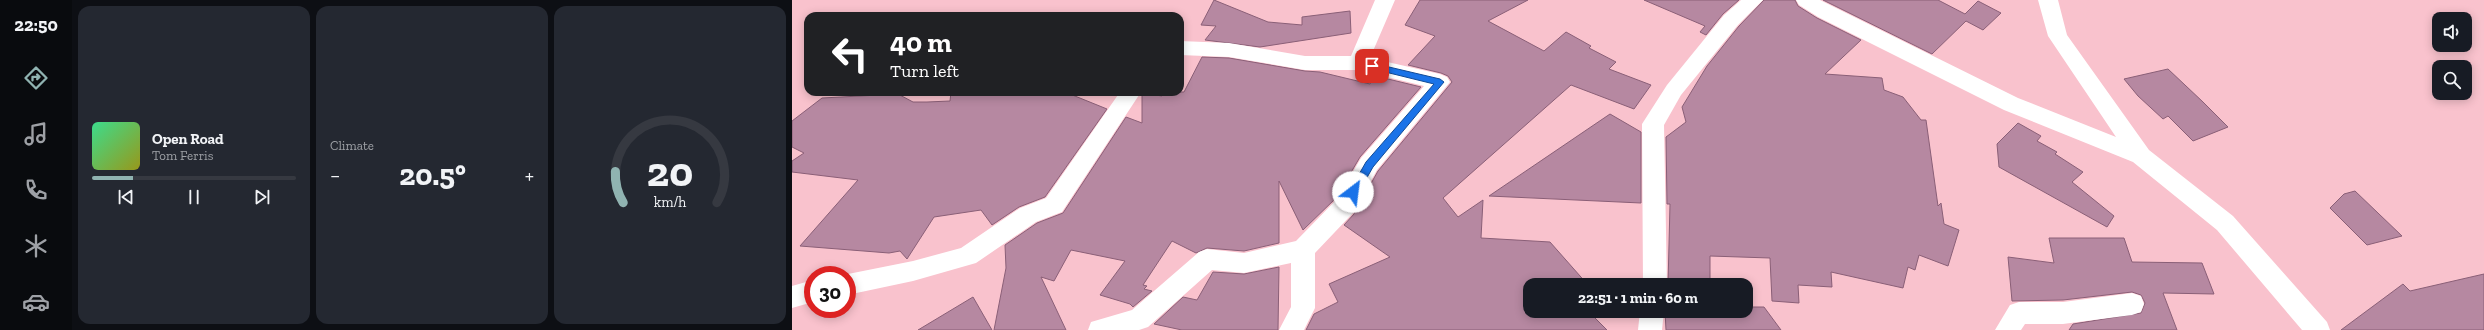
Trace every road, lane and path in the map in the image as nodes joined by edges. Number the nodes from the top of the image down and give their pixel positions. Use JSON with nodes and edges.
{"nodes":[{"id":1,"x":1386,"y":0,"type":"edge"},
{"id":2,"x":1753,"y":0,"type":"edge"},
{"id":3,"x":1806,"y":0,"type":"edge"},
{"id":4,"x":2048,"y":0,"type":"edge"},
{"id":5,"x":1184,"y":48,"type":"edge"},
{"id":6,"x":1358,"y":63,"type":"junction"},
{"id":7,"x":1128,"y":96,"type":"edge"},
{"id":8,"x":2141,"y":156,"type":"junction"},
{"id":9,"x":1303,"y":250,"type":"junction"},
{"id":10,"x":1655,"y":278,"type":"edge"},
{"id":11,"x":856,"y":282,"type":"edge"},
{"id":12,"x":804,"y":294,"type":"edge"},
{"id":13,"x":792,"y":297,"type":"edge"},
{"id":14,"x":2132,"y":304,"type":"dead end"},
{"id":15,"x":1651,"y":318,"type":"edge"},
{"id":16,"x":1100,"y":330,"type":"edge"},
{"id":17,"x":1291,"y":330,"type":"edge"},
{"id":18,"x":1650,"y":330,"type":"edge"},
{"id":19,"x":2007,"y":330,"type":"edge"},
{"id":20,"x":2318,"y":330,"type":"edge"}],
"edges":[{"from":1,"to":6,"type":"street"},
{"from":2,"to":10,"type":"street"},
{"from":3,"to":8,"type":"street"},
{"from":4,"to":8,"type":"street"},
{"from":5,"to":6,"type":"street"},
{"from":6,"to":9,"type":"street"},
{"from":7,"to":11,"type":"street"},
{"from":8,"to":20,"type":"street"},
{"from":9,"to":16,"type":"street"},
{"from":9,"to":17,"type":"street"},
{"from":12,"to":13,"type":"street"},
{"from":14,"to":19,"type":"street"},
{"from":15,"to":18,"type":"street"}]}
